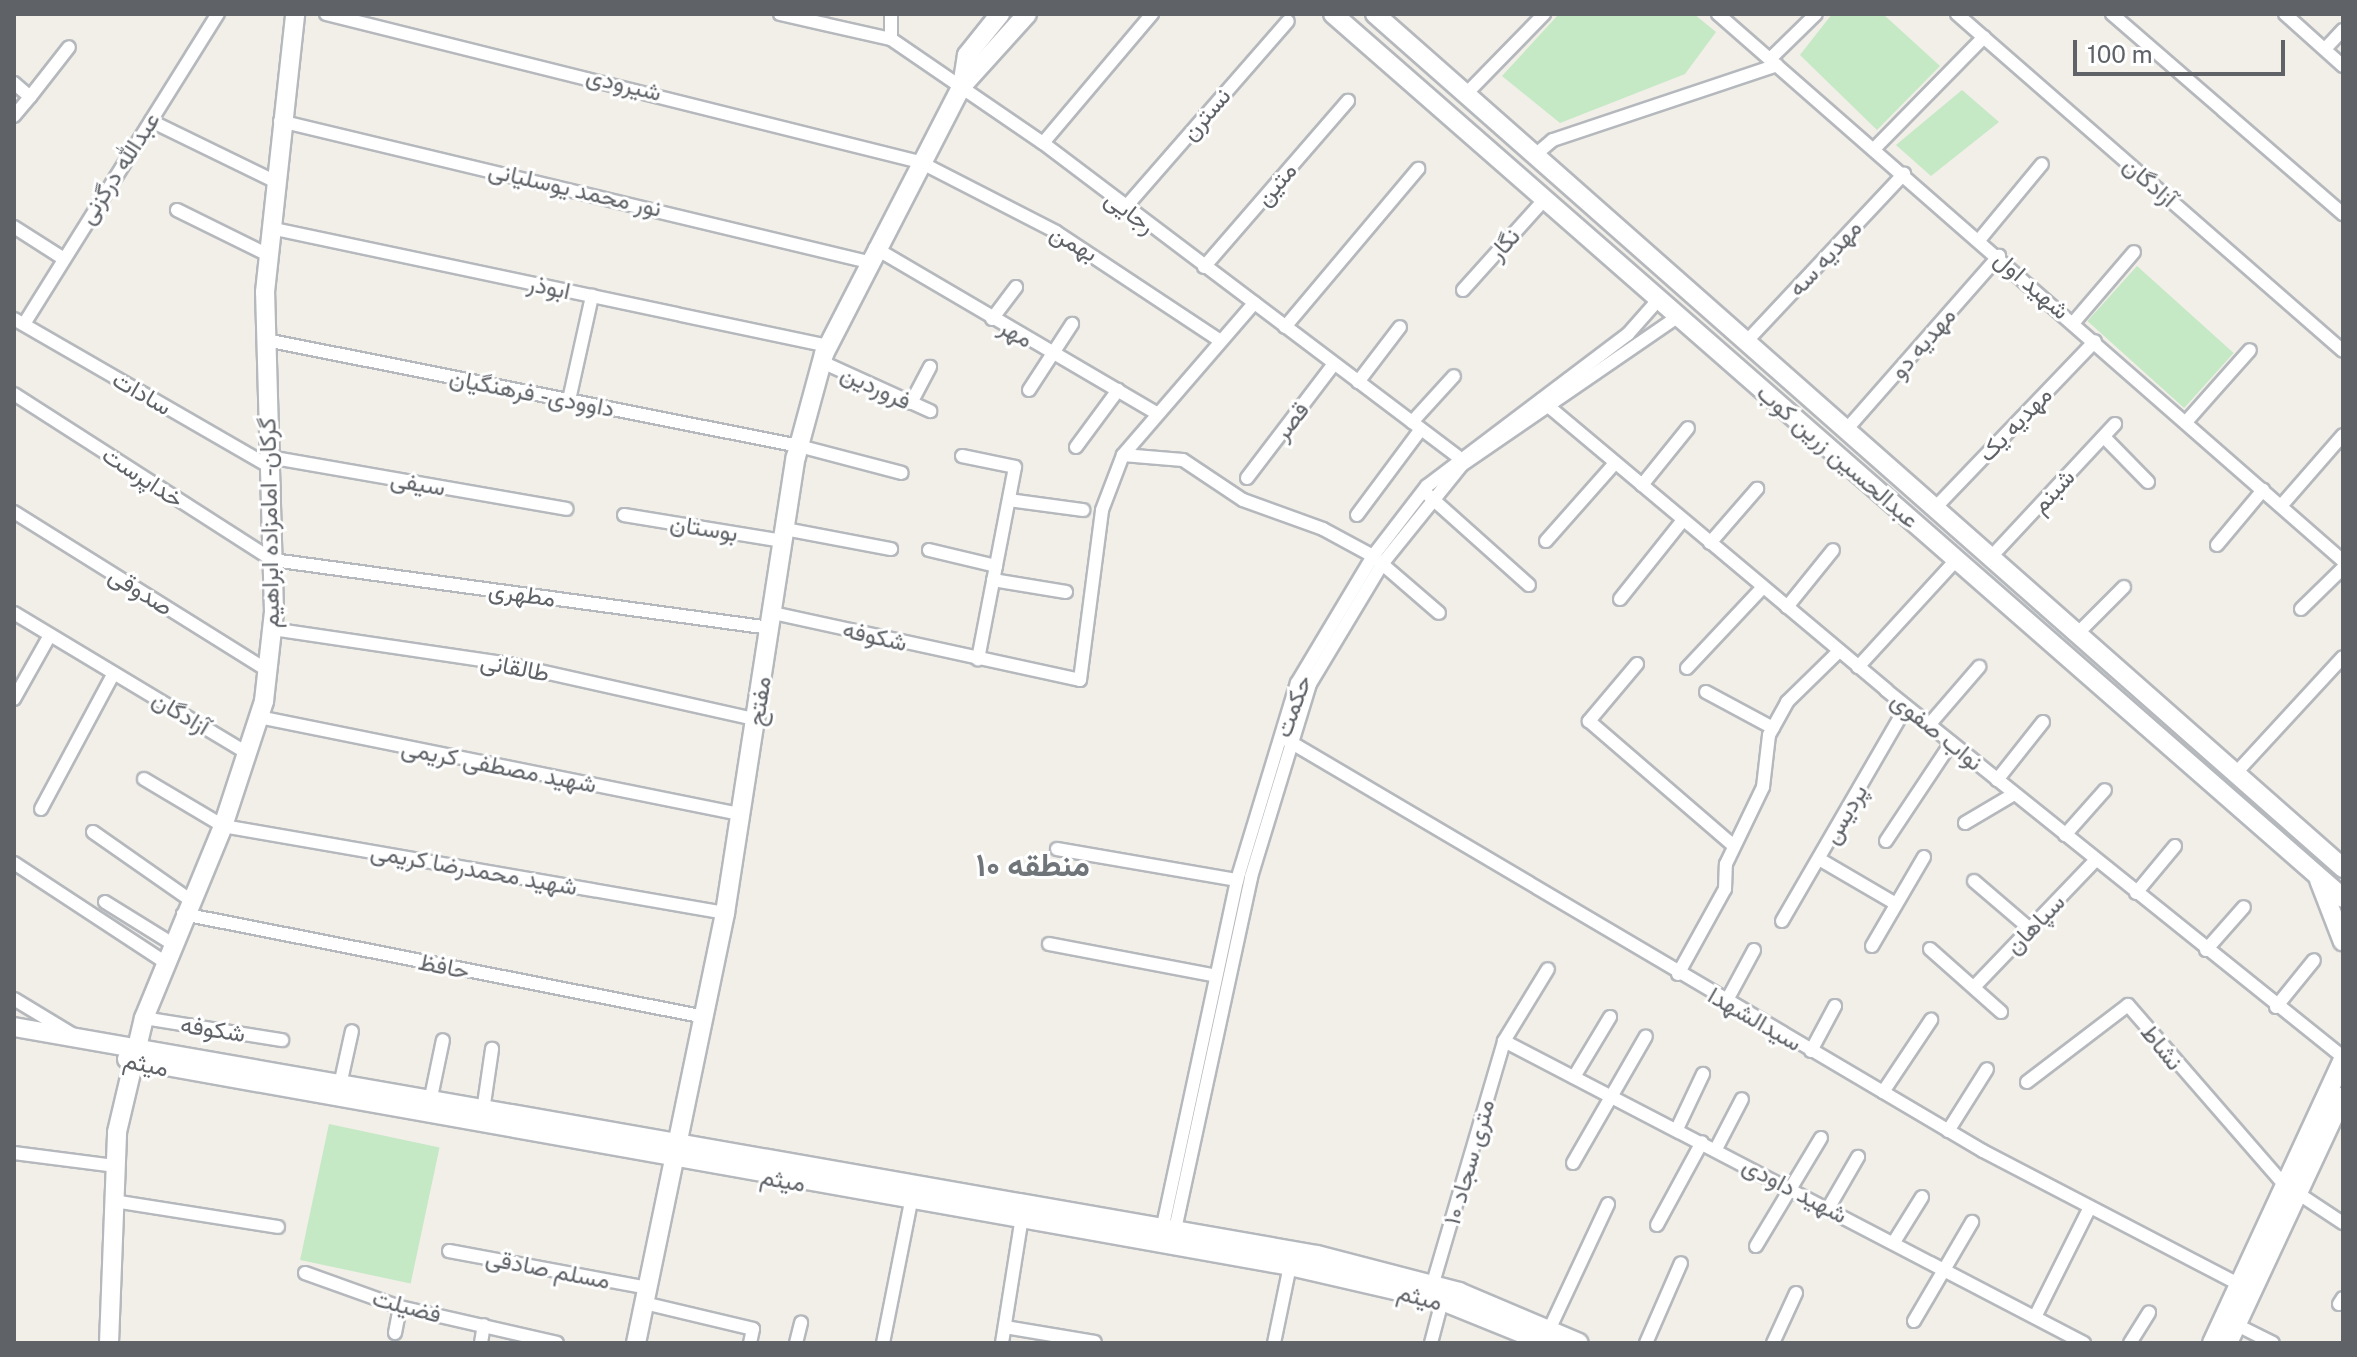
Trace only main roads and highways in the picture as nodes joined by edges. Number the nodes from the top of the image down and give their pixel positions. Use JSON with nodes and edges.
{"nodes":[{"id":1,"x":295,"y":14,"type":"edge"},
{"id":2,"x":1000,"y":14,"type":"edge"},
{"id":3,"x":1027,"y":14,"type":"edge"},
{"id":4,"x":1333,"y":14,"type":"edge"},
{"id":5,"x":1375,"y":14,"type":"edge"},
{"id":6,"x":962,"y":86,"type":"junction"},
{"id":7,"x":1624,"y":234,"type":"junction"},
{"id":8,"x":1604,"y":250,"type":"junction"},
{"id":9,"x":1655,"y":261,"type":"junction"},
{"id":10,"x":1633,"y":276,"type":"junction"},
{"id":11,"x":2322,"y":851,"type":"junction"},
{"id":12,"x":2343,"y":868,"type":"edge"},
{"id":13,"x":2311,"y":871,"type":"junction"},
{"id":14,"x":2343,"y":898,"type":"edge"},
{"id":15,"x":2343,"y":942,"type":"edge"},
{"id":16,"x":14,"y":1027,"type":"edge"},
{"id":17,"x":14,"y":1039,"type":"edge"},
{"id":18,"x":136,"y":1055,"type":"junction"},
{"id":19,"x":2343,"y":1059,"type":"edge"},
{"id":20,"x":2343,"y":1096,"type":"edge"},
{"id":21,"x":678,"y":1154,"type":"junction"},
{"id":22,"x":2291,"y":1188,"type":"junction"},
{"id":23,"x":1547,"y":1337,"type":"edge"},
{"id":24,"x":1517,"y":1338,"type":"edge"},
{"id":25,"x":109,"y":1343,"type":"edge"},
{"id":26,"x":636,"y":1343,"type":"edge"},
{"id":27,"x":1579,"y":1343,"type":"edge"},
{"id":28,"x":2212,"y":1343,"type":"edge"},
{"id":29,"x":2228,"y":1343,"type":"edge"}],
"edges":[{"from":1,"to":18,"type":"main road","name":"گرکان - امامزاده ابراهیم"},
{"from":2,"to":6,"type":"main road","name":"مفتح"},
{"from":3,"to":6,"type":"main road","name":"مفتح"},
{"from":4,"to":8,"type":"main road","name":"عبدالحسین زرین کوب"},
{"from":5,"to":7,"type":"main road","name":"عبدالحسین زرین کوب"},
{"from":6,"to":21,"type":"main road","name":"مفتح"},
{"from":7,"to":8,"type":"main road"},
{"from":7,"to":9,"type":"main road","name":"عبدالحسین زرین کوب"},
{"from":8,"to":10,"type":"main road","name":"عبدالحسین زرین کوب"},
{"from":9,"to":10,"type":"main road"},
{"from":9,"to":11,"type":"main road","name":"عبدالحسین زرین کوب"},
{"from":10,"to":13,"type":"main road","name":"عبدالحسین زرین کوب"},
{"from":11,"to":12,"type":"main road","name":"عبدالحسین زرین کوب"},
{"from":11,"to":13,"type":"main road"},
{"from":13,"to":14,"type":"main road","name":"عبدالحسین زرین کوب"},
{"from":13,"to":15,"type":"main road"},
{"from":16,"to":18,"type":"main road","name":"میثم"},
{"from":17,"to":18,"type":"main road","name":"میثم"},
{"from":18,"to":21,"type":"main road","name":"میثم"},
{"from":18,"to":21,"type":"main road","name":"میثم"},
{"from":18,"to":25,"type":"main road","name":"گرکان - امامزاده ابراهیم"},
{"from":19,"to":22,"type":"main road"},
{"from":20,"to":22,"type":"main road"},
{"from":21,"to":23,"type":"main road","name":"میثم"},
{"from":21,"to":24,"type":"main road","name":"میثم"},
{"from":21,"to":26,"type":"main road","name":"مفتح"},
{"from":22,"to":28,"type":"main road"},
{"from":22,"to":29,"type":"main road"},
{"from":23,"to":24,"type":"main road","name":"میثم"},
{"from":23,"to":27,"type":"main road","name":"میثم"}]}
